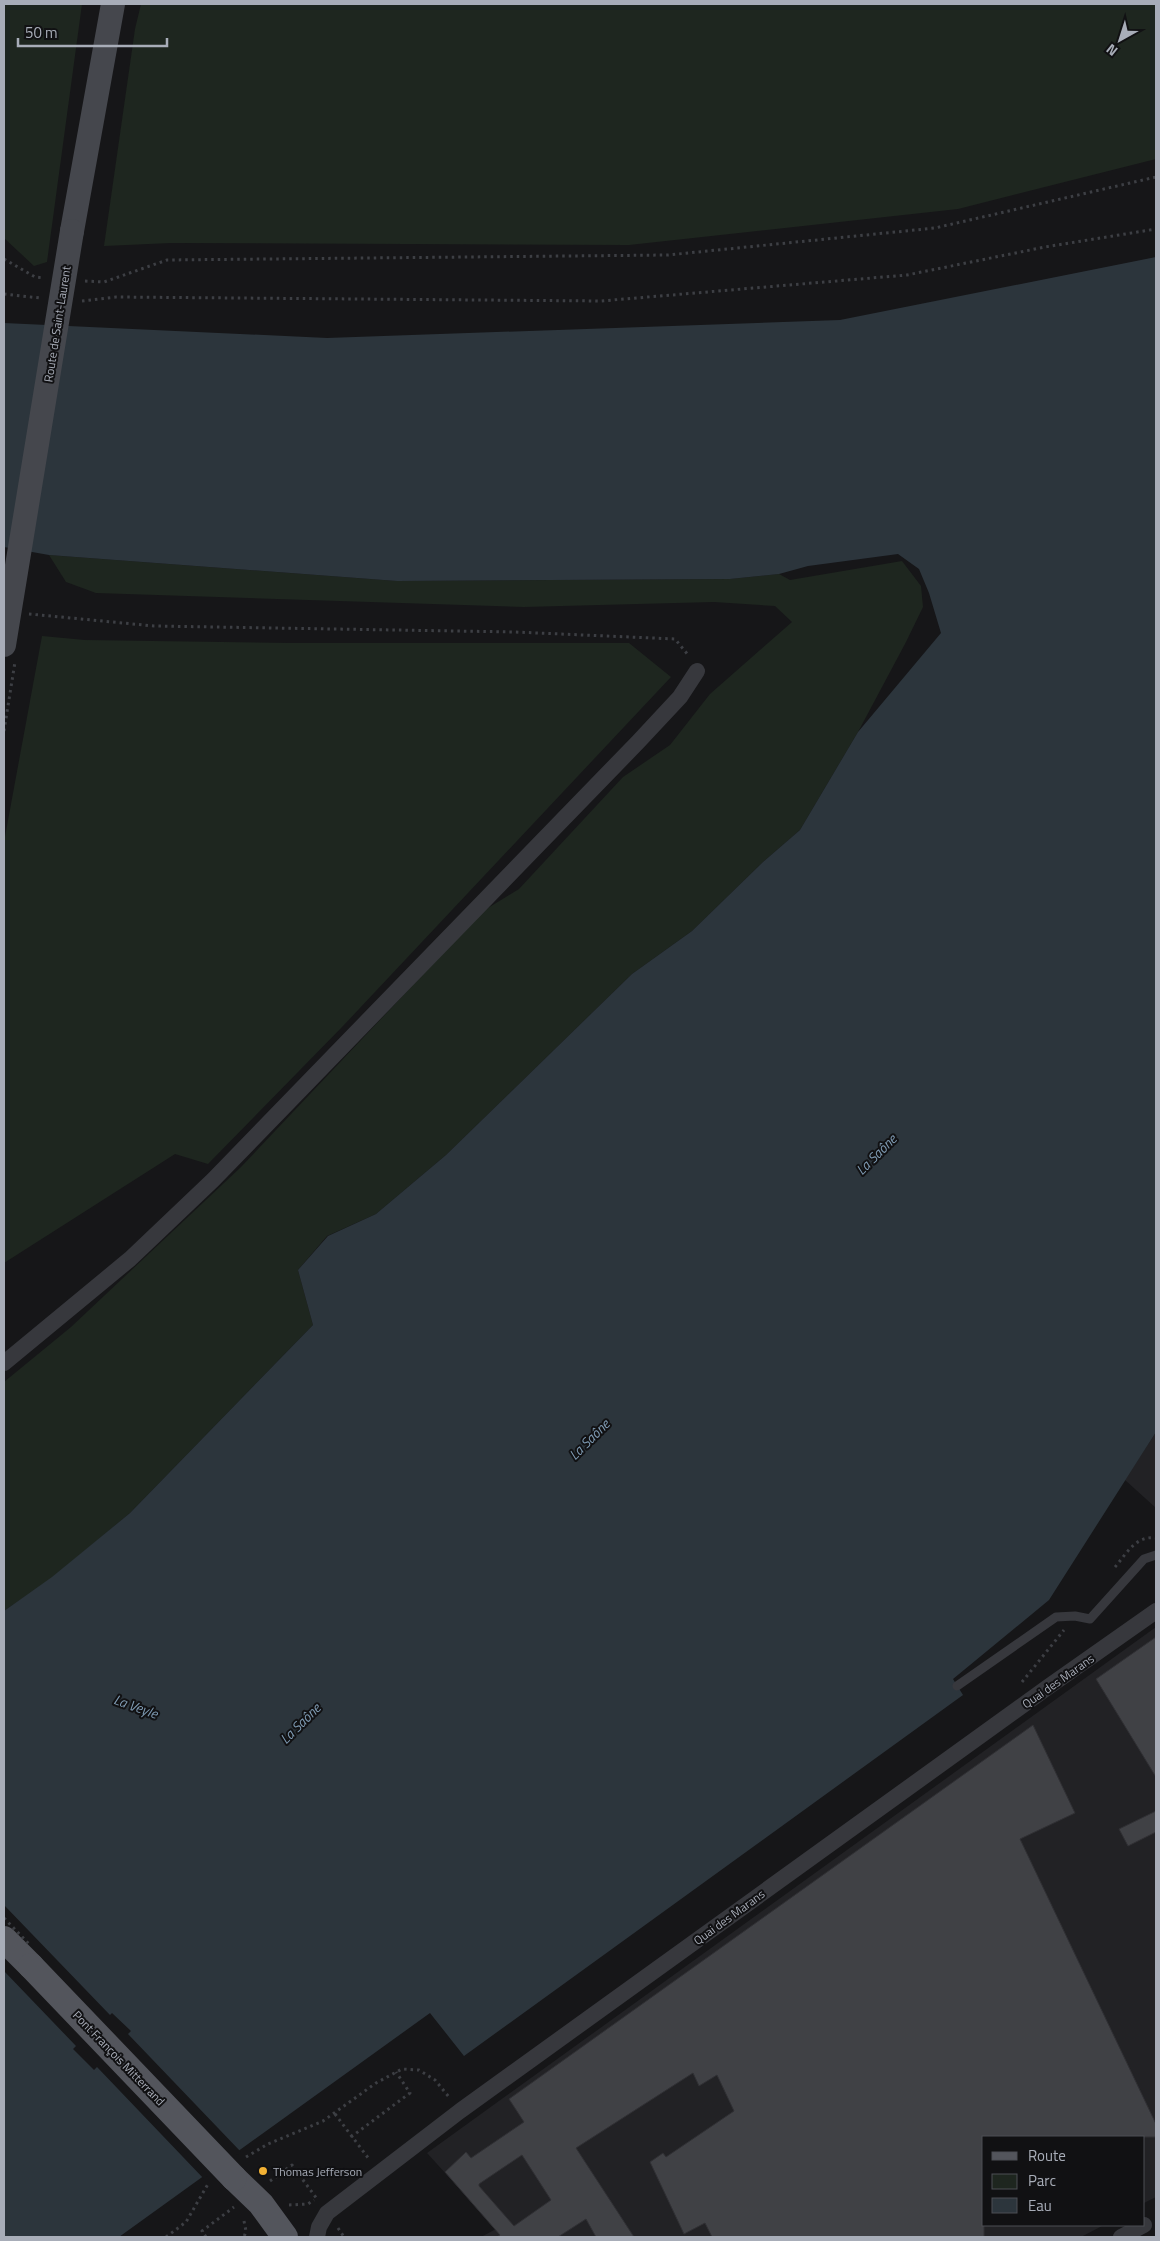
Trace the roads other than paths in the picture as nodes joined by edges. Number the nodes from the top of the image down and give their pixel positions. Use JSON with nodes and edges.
{"nodes":[{"id":1,"x":113,"y":4,"type":"edge"},
{"id":2,"x":10,"y":651,"type":"edge"},
{"id":3,"x":698,"y":670,"type":"road end"},
{"id":4,"x":4,"y":1363,"type":"edge"},
{"id":5,"x":1156,"y":1555,"type":"edge"},
{"id":6,"x":1156,"y":1611,"type":"edge"},
{"id":7,"x":957,"y":1686,"type":"dead end"},
{"id":8,"x":4,"y":1939,"type":"edge"},
{"id":9,"x":228,"y":2174,"type":"junction"},
{"id":10,"x":1156,"y":2218,"type":"edge"},
{"id":11,"x":1145,"y":2224,"type":"edge"},
{"id":12,"x":1142,"y":2226,"type":"edge"},
{"id":13,"x":270,"y":2237,"type":"edge"},
{"id":14,"x":285,"y":2237,"type":"edge"},
{"id":15,"x":317,"y":2237,"type":"edge"},
{"id":16,"x":1122,"y":2237,"type":"edge"}],
"edges":[{"from":1,"to":2,"type":"main road","name":"Route de Saint-Laurent","bridge":true},
{"from":3,"to":4,"type":"street"},
{"from":5,"to":7,"type":"lane"},
{"from":6,"to":15,"type":"street","name":"Quai des Marans"},
{"from":8,"to":9,"type":"main road","name":"Pont François Mitterrand","bridge":true},
{"from":9,"to":13,"type":"main road"},
{"from":9,"to":14,"type":"main road"},
{"from":10,"to":11,"type":"street"},
{"from":12,"to":16,"type":"street"}]}
